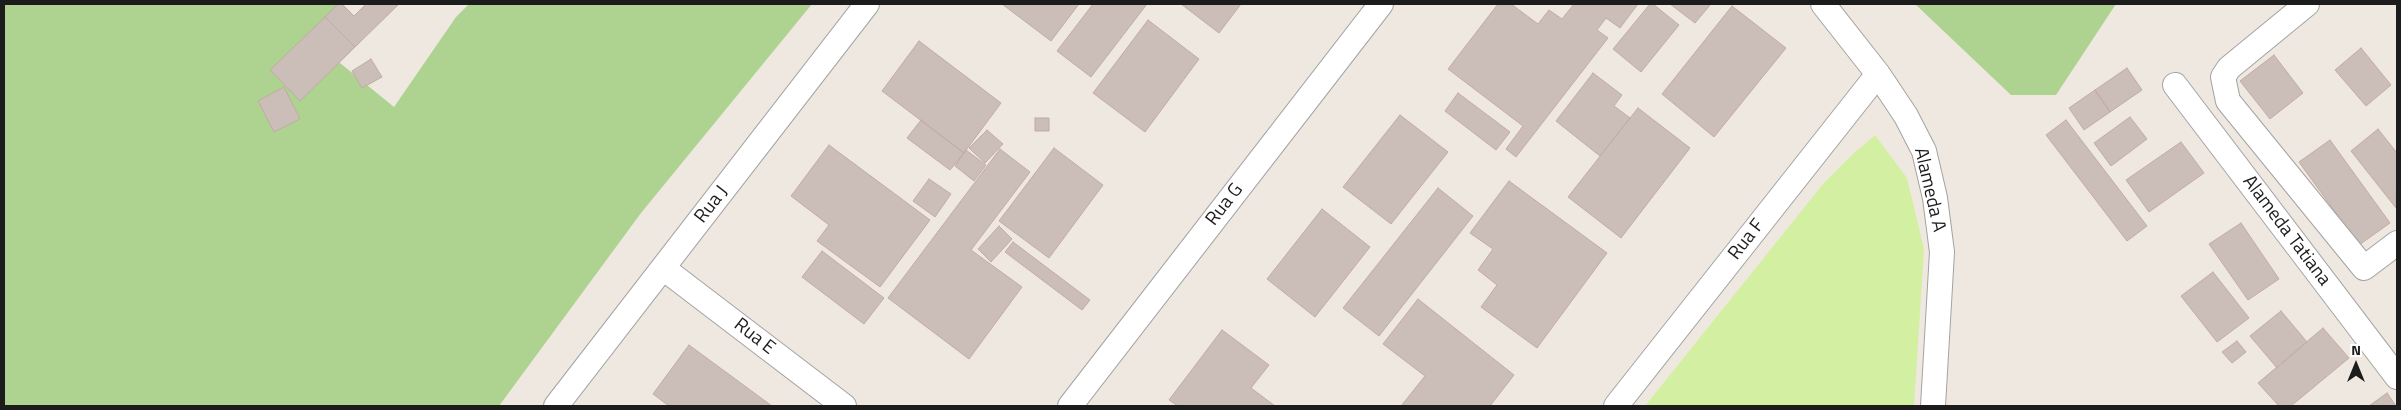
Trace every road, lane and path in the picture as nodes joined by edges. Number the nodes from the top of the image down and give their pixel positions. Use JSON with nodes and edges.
{"nodes":[{"id":1,"x":867,"y":4,"type":"edge"},
{"id":2,"x":1381,"y":4,"type":"edge"},
{"id":3,"x":1823,"y":4,"type":"edge"},
{"id":4,"x":2307,"y":4,"type":"edge"},
{"id":5,"x":1878,"y":74,"type":"junction"},
{"id":6,"x":2175,"y":85,"type":"dead end"},
{"id":7,"x":2397,"y":243,"type":"edge"},
{"id":8,"x":663,"y":268,"type":"junction"},
{"id":9,"x":2397,"y":377,"type":"edge"},
{"id":10,"x":556,"y":406,"type":"edge"},
{"id":11,"x":844,"y":406,"type":"edge"},
{"id":12,"x":1070,"y":406,"type":"edge"},
{"id":13,"x":1616,"y":406,"type":"edge"},
{"id":14,"x":1933,"y":406,"type":"edge"}],
"edges":[{"from":1,"to":8,"type":"street","name":"Rua J"},
{"from":2,"to":12,"type":"street","name":"Rua G"},
{"from":3,"to":5,"type":"street","name":"Alameda A"},
{"from":4,"to":7,"type":"street","name":"Alameda Tatiana"},
{"from":5,"to":13,"type":"street","name":"Rua F"},
{"from":5,"to":14,"type":"street","name":"Alameda A"},
{"from":6,"to":9,"type":"street","name":"Alameda Tatiana"},
{"from":8,"to":10,"type":"street","name":"Rua J"},
{"from":8,"to":11,"type":"street","name":"Rua E"}]}
